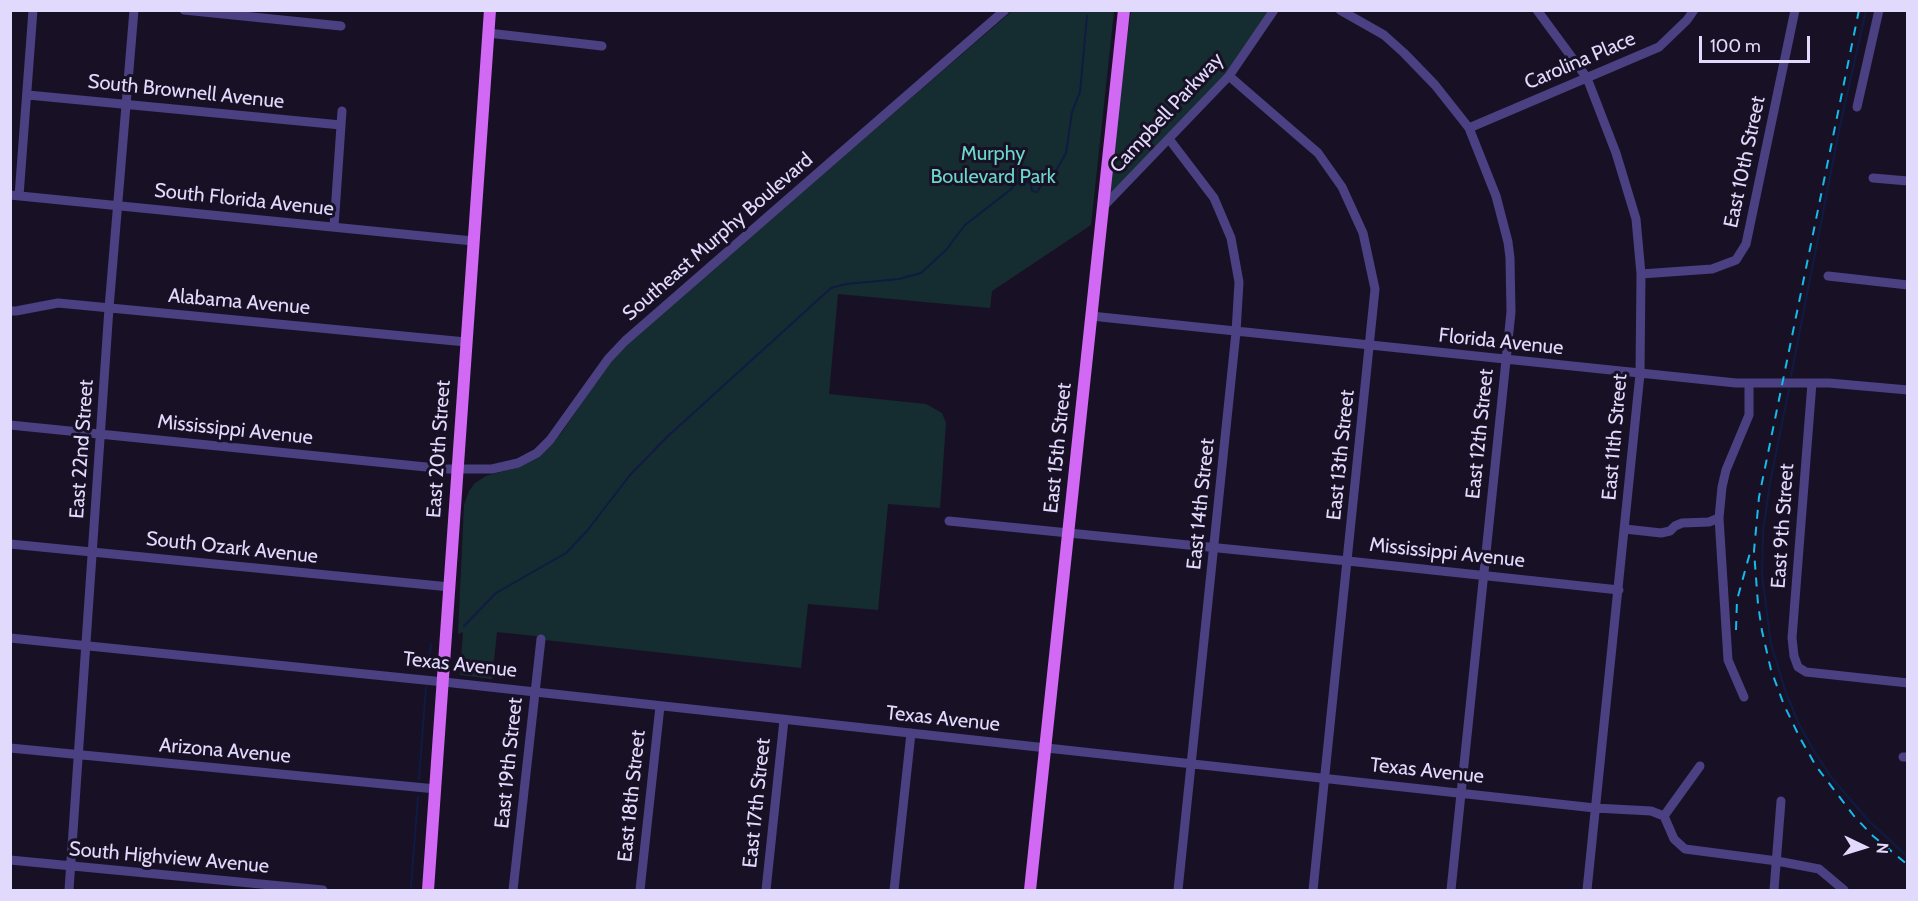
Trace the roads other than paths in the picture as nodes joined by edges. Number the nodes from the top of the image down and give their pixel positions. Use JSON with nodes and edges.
{"nodes":[{"id":1,"x":33,"y":10,"type":"edge"},
{"id":2,"x":134,"y":10,"type":"edge"},
{"id":3,"x":184,"y":10,"type":"edge"},
{"id":4,"x":490,"y":10,"type":"edge"},
{"id":5,"x":1005,"y":10,"type":"edge"},
{"id":6,"x":1124,"y":10,"type":"edge"},
{"id":7,"x":1274,"y":10,"type":"edge"},
{"id":8,"x":1340,"y":10,"type":"edge"},
{"id":9,"x":1537,"y":10,"type":"edge"},
{"id":10,"x":1694,"y":10,"type":"edge"},
{"id":11,"x":1795,"y":10,"type":"edge"},
{"id":12,"x":1879,"y":10,"type":"edge"},
{"id":13,"x":341,"y":26,"type":"dead end"},
{"id":14,"x":488,"y":33,"type":"junction"},
{"id":15,"x":602,"y":45,"type":"dead end"},
{"id":16,"x":1229,"y":76,"type":"junction"},
{"id":17,"x":1587,"y":78,"type":"junction"},
{"id":18,"x":28,"y":94,"type":"junction"},
{"id":19,"x":125,"y":104,"type":"junction"},
{"id":20,"x":1857,"y":107,"type":"dead end"},
{"id":21,"x":342,"y":111,"type":"dead end"},
{"id":22,"x":341,"y":125,"type":"junction"},
{"id":23,"x":1469,"y":128,"type":"junction"},
{"id":24,"x":1169,"y":139,"type":"junction"},
{"id":25,"x":1873,"y":178,"type":"dead end"},
{"id":26,"x":1908,"y":181,"type":"edge"},
{"id":27,"x":15,"y":195,"type":"edge"},
{"id":28,"x":118,"y":205,"type":"junction"},
{"id":29,"x":1102,"y":208,"type":"junction"},
{"id":30,"x":334,"y":227,"type":"junction"},
{"id":31,"x":473,"y":242,"type":"junction"},
{"id":32,"x":1641,"y":274,"type":"junction"},
{"id":33,"x":1828,"y":276,"type":"dead end"},
{"id":34,"x":1908,"y":285,"type":"edge"},
{"id":35,"x":109,"y":308,"type":"junction"},
{"id":36,"x":10,"y":311,"type":"edge"},
{"id":37,"x":1091,"y":316,"type":"junction"},
{"id":38,"x":1236,"y":332,"type":"junction"},
{"id":39,"x":466,"y":342,"type":"junction"},
{"id":40,"x":1371,"y":346,"type":"junction"},
{"id":41,"x":1506,"y":360,"type":"junction"},
{"id":42,"x":1640,"y":374,"type":"junction"},
{"id":43,"x":1812,"y":382,"type":"junction"},
{"id":44,"x":1749,"y":383,"type":"junction"},
{"id":45,"x":1908,"y":390,"type":"edge"},
{"id":46,"x":10,"y":425,"type":"edge"},
{"id":47,"x":101,"y":434,"type":"junction"},
{"id":48,"x":457,"y":470,"type":"junction"},
{"id":49,"x":1719,"y":518,"type":"junction"},
{"id":50,"x":948,"y":521,"type":"dead end"},
{"id":51,"x":1625,"y":529,"type":"junction"},
{"id":52,"x":1068,"y":532,"type":"junction"},
{"id":53,"x":10,"y":544,"type":"edge"},
{"id":54,"x":1214,"y":547,"type":"junction"},
{"id":55,"x":93,"y":552,"type":"junction"},
{"id":56,"x":1348,"y":561,"type":"junction"},
{"id":57,"x":1484,"y":575,"type":"junction"},
{"id":58,"x":450,"y":587,"type":"junction"},
{"id":59,"x":1618,"y":590,"type":"junction"},
{"id":60,"x":10,"y":638,"type":"edge"},
{"id":61,"x":541,"y":639,"type":"dead end"},
{"id":62,"x":87,"y":645,"type":"junction"},
{"id":63,"x":444,"y":682,"type":"junction"},
{"id":64,"x":1908,"y":682,"type":"edge"},
{"id":65,"x":535,"y":692,"type":"junction"},
{"id":66,"x":1744,"y":697,"type":"dead end"},
{"id":67,"x":660,"y":706,"type":"junction"},
{"id":68,"x":784,"y":720,"type":"junction"},
{"id":69,"x":910,"y":733,"type":"junction"},
{"id":70,"x":10,"y":748,"type":"edge"},
{"id":71,"x":1045,"y":748,"type":"junction"},
{"id":72,"x":79,"y":756,"type":"junction"},
{"id":73,"x":1191,"y":764,"type":"junction"},
{"id":74,"x":1700,"y":766,"type":"dead end"},
{"id":75,"x":1326,"y":778,"type":"junction"},
{"id":76,"x":436,"y":789,"type":"junction"},
{"id":77,"x":1461,"y":793,"type":"junction"},
{"id":78,"x":1781,"y":801,"type":"dead end"},
{"id":79,"x":1595,"y":808,"type":"junction"},
{"id":80,"x":1664,"y":816,"type":"junction"},
{"id":81,"x":10,"y":860,"type":"edge"},
{"id":82,"x":1776,"y":861,"type":"junction"},
{"id":83,"x":71,"y":866,"type":"junction"},
{"id":84,"x":69,"y":891,"type":"edge"},
{"id":85,"x":323,"y":891,"type":"edge"},
{"id":86,"x":428,"y":891,"type":"edge"},
{"id":87,"x":513,"y":891,"type":"edge"},
{"id":88,"x":640,"y":891,"type":"edge"},
{"id":89,"x":766,"y":891,"type":"edge"},
{"id":90,"x":894,"y":891,"type":"edge"},
{"id":91,"x":1030,"y":891,"type":"edge"},
{"id":92,"x":1178,"y":891,"type":"edge"},
{"id":93,"x":1313,"y":891,"type":"edge"},
{"id":94,"x":1451,"y":891,"type":"edge"},
{"id":95,"x":1587,"y":891,"type":"edge"},
{"id":96,"x":1774,"y":891,"type":"edge"},
{"id":97,"x":1844,"y":891,"type":"edge"}],
"edges":[{"from":1,"to":18,"type":"street"},
{"from":2,"to":19,"type":"street","name":"East 22nd Street"},
{"from":3,"to":13,"type":"street"},
{"from":4,"to":14,"type":"main road","name":"East 20th Street"},
{"from":5,"to":48,"type":"street","name":"Southeast Murphy Boulevard"},
{"from":6,"to":29,"type":"main road","name":"East 15th Street"},
{"from":7,"to":16,"type":"street","name":"Campbell Parkway"},
{"from":8,"to":23,"type":"street","name":"East 12th Street"},
{"from":9,"to":17,"type":"street","name":"East 11th Street"},
{"from":10,"to":17,"type":"street","name":"Carolina Place"},
{"from":11,"to":32,"type":"street","name":"East 10th Street"},
{"from":12,"to":20,"type":"street"},
{"from":14,"to":15,"type":"street"},
{"from":14,"to":31,"type":"main road","name":"East 20th Street"},
{"from":16,"to":24,"type":"street","name":"Campbell Parkway"},
{"from":16,"to":40,"type":"street","name":"East 13th Street"},
{"from":17,"to":23,"type":"street","name":"Carolina Place"},
{"from":17,"to":32,"type":"street","name":"East 11th Street"},
{"from":18,"to":19,"type":"street","name":"South Brownell Avenue"},
{"from":18,"to":27,"type":"street"},
{"from":19,"to":22,"type":"street","name":"South Brownell Avenue"},
{"from":19,"to":28,"type":"street","name":"East 22nd Street"},
{"from":21,"to":22,"type":"street"},
{"from":22,"to":30,"type":"street"},
{"from":23,"to":41,"type":"street","name":"East 12th Street"},
{"from":24,"to":29,"type":"street","name":"Campbell Parkway"},
{"from":24,"to":38,"type":"street","name":"East 14th Street"},
{"from":25,"to":26,"type":"street"},
{"from":27,"to":28,"type":"street","name":"South Florida Avenue"},
{"from":28,"to":30,"type":"street","name":"South Florida Avenue"},
{"from":28,"to":35,"type":"street","name":"East 22nd Street"},
{"from":29,"to":37,"type":"main road","name":"East 15th Street"},
{"from":30,"to":31,"type":"street","name":"South Florida Avenue"},
{"from":31,"to":39,"type":"main road","name":"East 20th Street"},
{"from":32,"to":42,"type":"street","name":"East 11th Street"},
{"from":33,"to":34,"type":"street"},
{"from":35,"to":36,"type":"street","name":"Alabama Avenue"},
{"from":35,"to":39,"type":"street","name":"Alabama Avenue"},
{"from":35,"to":47,"type":"street","name":"East 22nd Street"},
{"from":37,"to":38,"type":"street","name":"Florida Avenue"},
{"from":37,"to":52,"type":"main road","name":"East 15th Street"},
{"from":38,"to":40,"type":"street","name":"Florida Avenue"},
{"from":38,"to":54,"type":"street","name":"East 14th Street"},
{"from":39,"to":48,"type":"main road","name":"East 20th Street"},
{"from":40,"to":41,"type":"street","name":"Florida Avenue"},
{"from":40,"to":56,"type":"street","name":"East 13th Street"},
{"from":41,"to":42,"type":"street","name":"Florida Avenue"},
{"from":41,"to":57,"type":"street","name":"East 12th Street"},
{"from":42,"to":44,"type":"street","name":"Florida Avenue"},
{"from":42,"to":51,"type":"street","name":"East 11th Street"},
{"from":43,"to":44,"type":"street","name":"Florida Avenue"},
{"from":43,"to":45,"type":"street","name":"Florida Avenue"},
{"from":43,"to":64,"type":"street","name":"East 9th Street"},
{"from":44,"to":49,"type":"street"},
{"from":46,"to":47,"type":"street","name":"Mississippi Avenue"},
{"from":47,"to":48,"type":"street","name":"Mississippi Avenue"},
{"from":47,"to":55,"type":"street","name":"East 22nd Street"},
{"from":48,"to":58,"type":"main road","name":"East 20th Street"},
{"from":49,"to":51,"type":"street"},
{"from":49,"to":66,"type":"street"},
{"from":50,"to":52,"type":"street","name":"Mississippi Avenue"},
{"from":51,"to":59,"type":"street","name":"East 11th Street"},
{"from":52,"to":54,"type":"street","name":"Mississippi Avenue"},
{"from":52,"to":71,"type":"main road","name":"East 15th Street"},
{"from":53,"to":55,"type":"street","name":"South Ozark Avenue"},
{"from":54,"to":56,"type":"street","name":"Mississippi Avenue"},
{"from":54,"to":73,"type":"street","name":"East 14th Street"},
{"from":55,"to":58,"type":"street","name":"South Ozark Avenue"},
{"from":55,"to":62,"type":"street","name":"East 22nd Street"},
{"from":56,"to":57,"type":"street","name":"Mississippi Avenue"},
{"from":56,"to":75,"type":"street","name":"East 13th Street"},
{"from":57,"to":59,"type":"street","name":"Mississippi Avenue"},
{"from":57,"to":77,"type":"street","name":"East 12th Street"},
{"from":58,"to":63,"type":"main road","name":"East 20th Street"},
{"from":59,"to":79,"type":"street","name":"East 11th Street"},
{"from":60,"to":62,"type":"street","name":"Texas Avenue"},
{"from":61,"to":65,"type":"street","name":"East 19th Street"},
{"from":62,"to":63,"type":"street","name":"Texas Avenue"},
{"from":62,"to":72,"type":"street","name":"East 22nd Street"},
{"from":63,"to":65,"type":"street","name":"Texas Avenue"},
{"from":63,"to":76,"type":"main road","name":"East 20th Street"},
{"from":65,"to":67,"type":"street","name":"Texas Avenue"},
{"from":65,"to":87,"type":"street","name":"East 19th Street"},
{"from":67,"to":68,"type":"street","name":"Texas Avenue"},
{"from":67,"to":88,"type":"street","name":"East 18th Street"},
{"from":68,"to":69,"type":"street","name":"Texas Avenue"},
{"from":68,"to":89,"type":"street","name":"East 17th Street"},
{"from":69,"to":71,"type":"street","name":"Texas Avenue"},
{"from":69,"to":90,"type":"street"},
{"from":70,"to":72,"type":"street","name":"Arizona Avenue"},
{"from":71,"to":73,"type":"street","name":"Texas Avenue"},
{"from":71,"to":91,"type":"main road","name":"East 15th Street"},
{"from":72,"to":76,"type":"street","name":"Arizona Avenue"},
{"from":72,"to":83,"type":"street","name":"East 22nd Street"},
{"from":73,"to":75,"type":"street","name":"Texas Avenue"},
{"from":73,"to":92,"type":"street","name":"East 14th Street"},
{"from":74,"to":80,"type":"street"},
{"from":75,"to":77,"type":"street","name":"Texas Avenue"},
{"from":75,"to":93,"type":"street","name":"East 13th Street"},
{"from":76,"to":86,"type":"main road","name":"East 20th Street"},
{"from":77,"to":79,"type":"street","name":"Texas Avenue"},
{"from":77,"to":94,"type":"street","name":"East 12th Street"},
{"from":78,"to":82,"type":"street"},
{"from":79,"to":80,"type":"street","name":"Texas Avenue"},
{"from":79,"to":95,"type":"street","name":"East 11th Street"},
{"from":80,"to":82,"type":"street"},
{"from":81,"to":83,"type":"street","name":"South Highview Avenue"},
{"from":82,"to":96,"type":"street"},
{"from":82,"to":97,"type":"street"},
{"from":83,"to":84,"type":"street","name":"East 22nd Street"},
{"from":83,"to":85,"type":"street","name":"South Highview Avenue"}]}
